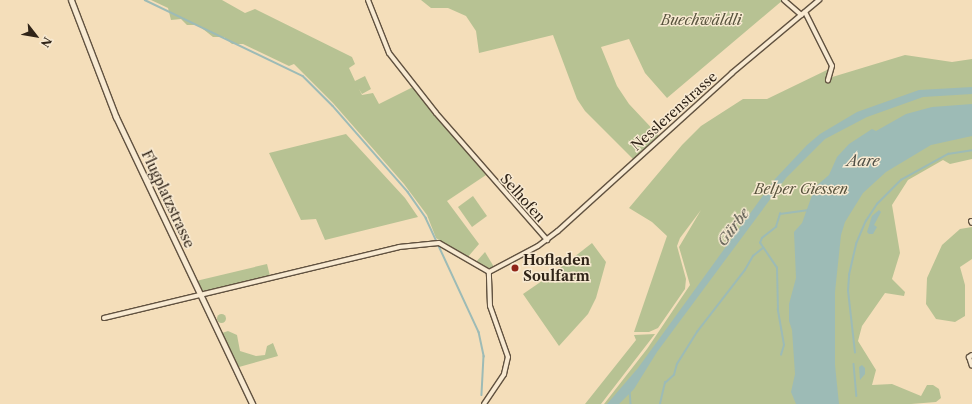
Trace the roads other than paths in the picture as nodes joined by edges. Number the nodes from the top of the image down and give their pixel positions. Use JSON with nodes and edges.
{"nodes":[{"id":1,"x":71,"y":0,"type":"edge"},
{"id":2,"x":368,"y":0,"type":"edge"},
{"id":3,"x":784,"y":0,"type":"edge"},
{"id":4,"x":819,"y":0,"type":"edge"},
{"id":5,"x":805,"y":12,"type":"junction"},
{"id":6,"x":801,"y":15,"type":"junction"},
{"id":7,"x":828,"y":80,"type":"dead end"},
{"id":8,"x":547,"y":240,"type":"junction"},
{"id":9,"x":489,"y":272,"type":"junction"},
{"id":10,"x":200,"y":295,"type":"junction"},
{"id":11,"x":104,"y":318,"type":"dead end"},
{"id":12,"x":972,"y":355,"type":"edge"},
{"id":13,"x":972,"y":366,"type":"edge"},
{"id":14,"x":252,"y":404,"type":"edge"},
{"id":15,"x":484,"y":404,"type":"edge"}],
"edges":[{"from":1,"to":10,"type":"street","name":"Flugplatzstrasse"},
{"from":2,"to":8,"type":"street","name":"Selhofen"},
{"from":3,"to":6,"type":"street"},
{"from":4,"to":5,"type":"street","name":"Nesslerenstrasse"},
{"from":5,"to":6,"type":"street","name":"Nesslerenstrasse"},
{"from":5,"to":7,"type":"street"},
{"from":6,"to":8,"type":"street","name":"Nesslerenstrasse"},
{"from":8,"to":9,"type":"street","name":"Selhofen"},
{"from":9,"to":10,"type":"street"},
{"from":9,"to":15,"type":"street"},
{"from":10,"to":11,"type":"street"},
{"from":10,"to":14,"type":"street","name":"Flugplatzstrasse"},
{"from":12,"to":13,"type":"street"}]}
